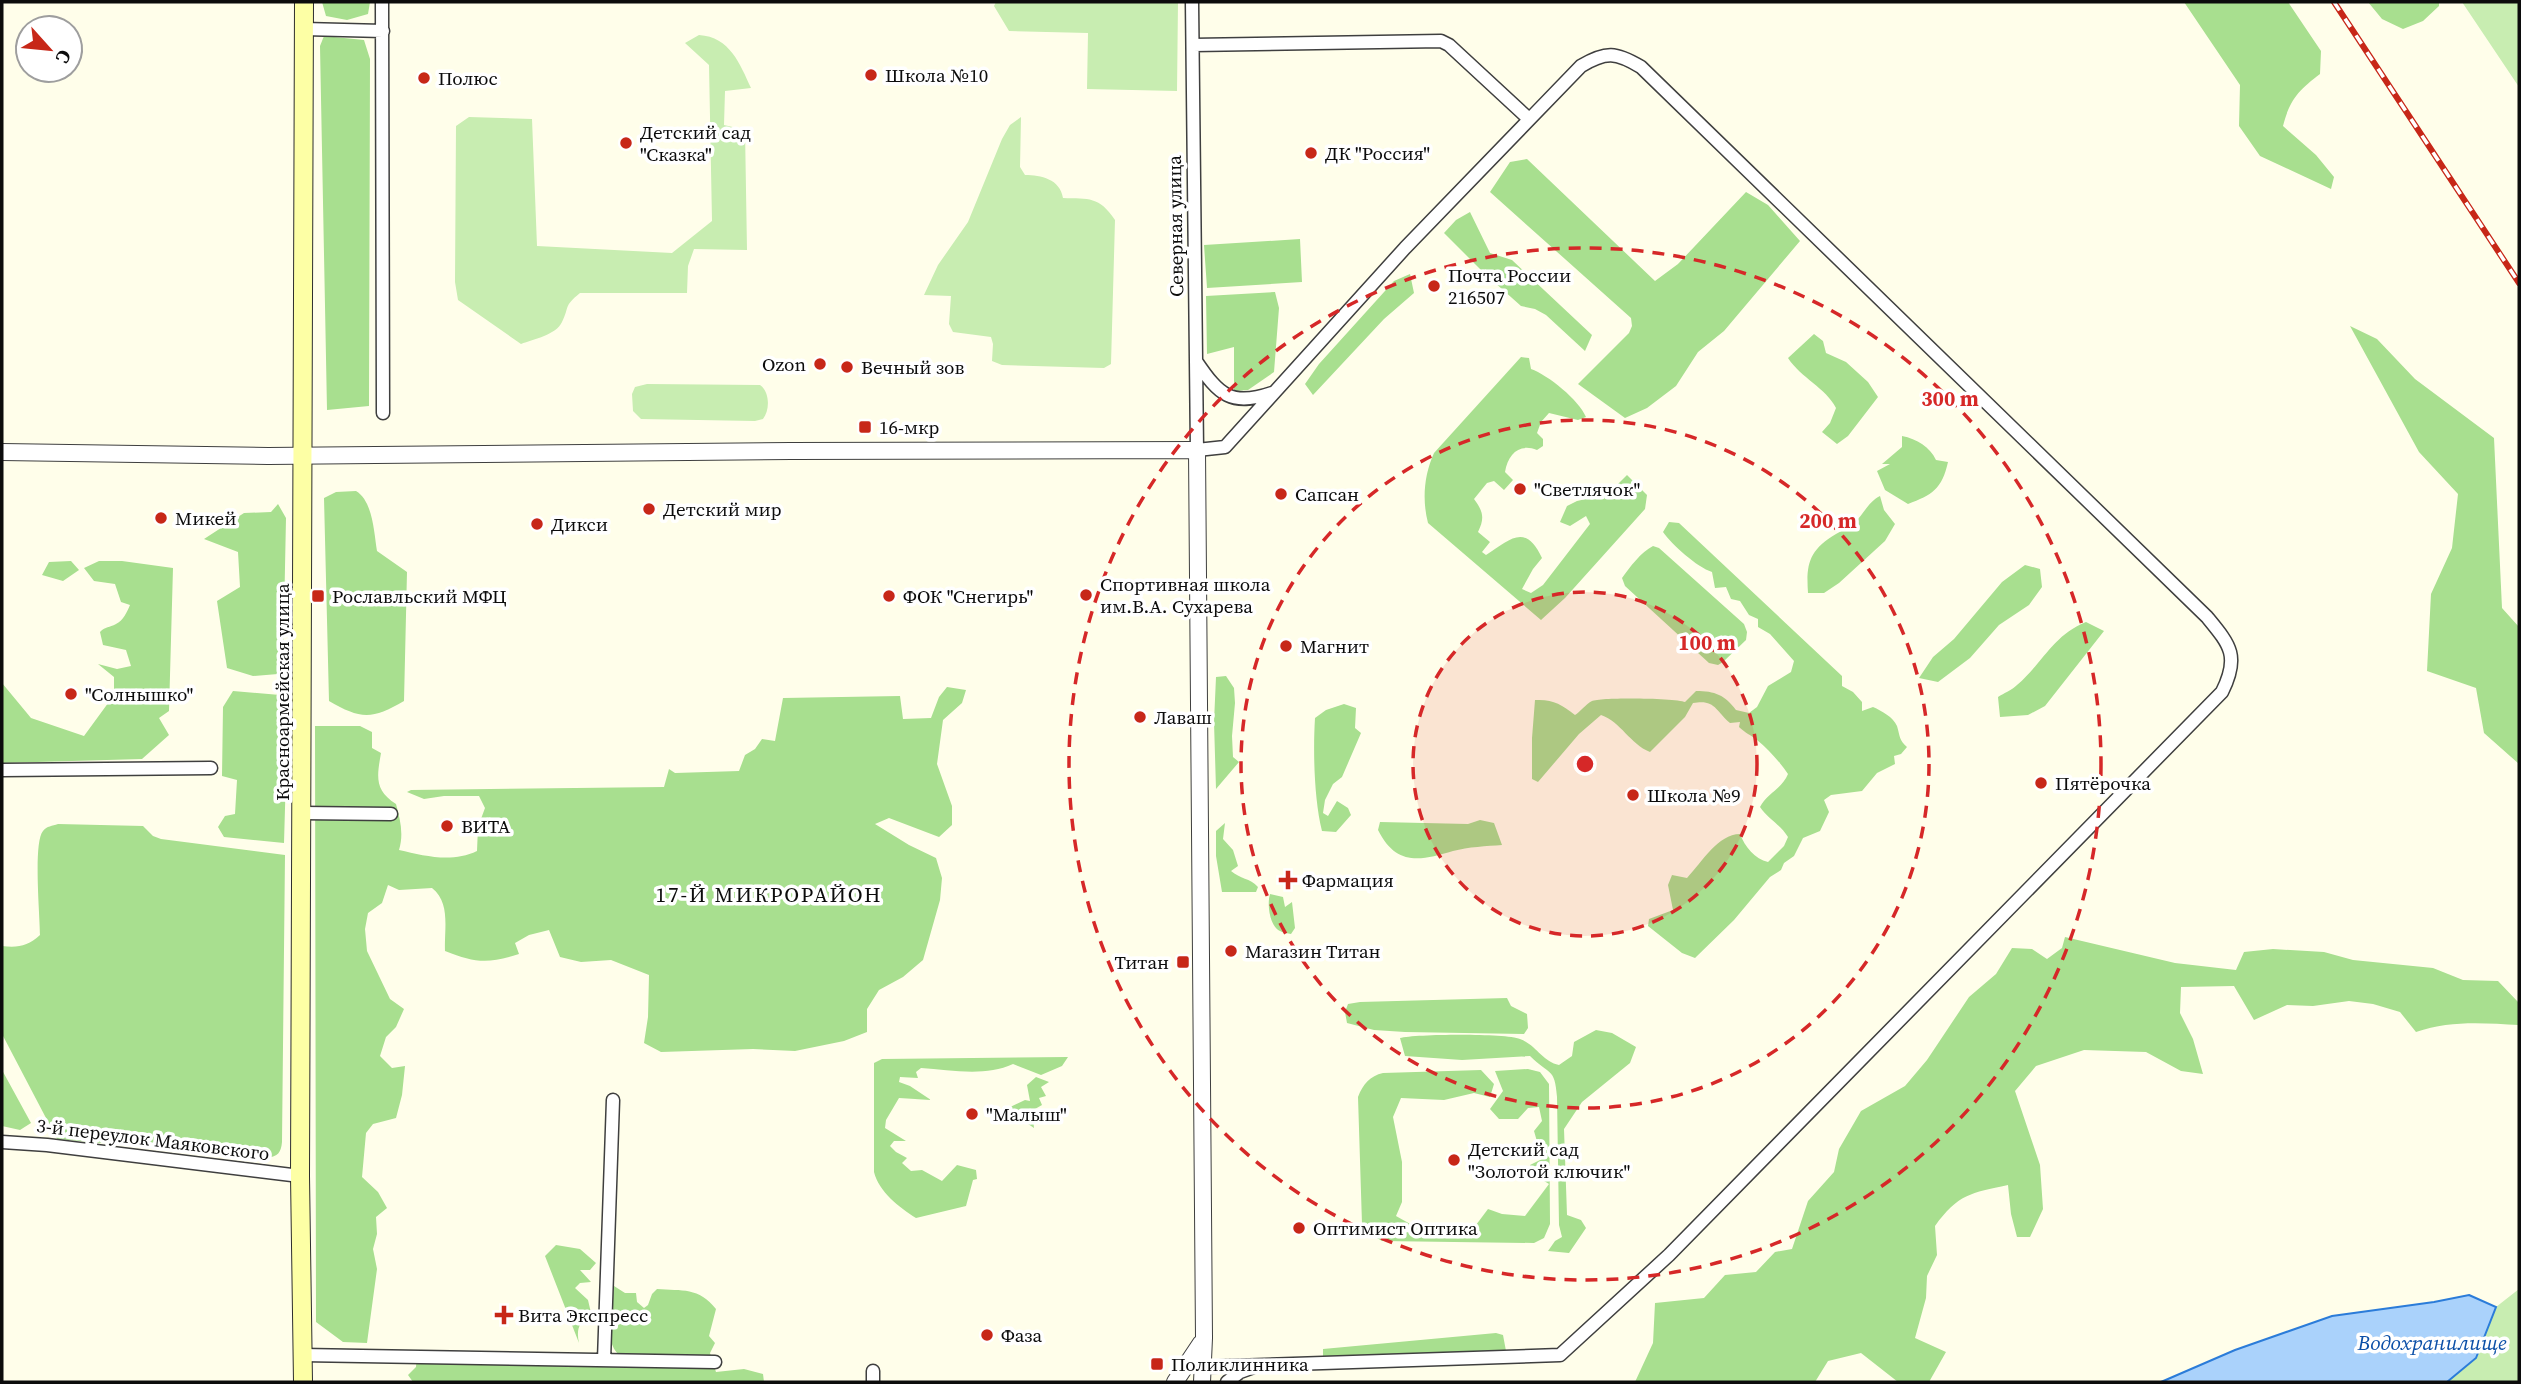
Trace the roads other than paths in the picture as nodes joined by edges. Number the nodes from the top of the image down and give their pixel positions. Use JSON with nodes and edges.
{"nodes":[{"id":1,"x":304,"y":2,"type":"edge"},
{"id":2,"x":382,"y":2,"type":"edge"},
{"id":3,"x":1192,"y":2,"type":"edge"},
{"id":4,"x":304,"y":29,"type":"junction"},
{"id":5,"x":383,"y":32,"type":"junction"},
{"id":6,"x":1193,"y":45,"type":"junction"},
{"id":7,"x":1529,"y":119,"type":"junction"},
{"id":8,"x":1196,"y":361,"type":"junction"},
{"id":9,"x":1273,"y":393,"type":"junction"},
{"id":10,"x":383,"y":413,"type":"dead end"},
{"id":11,"x":1197,"y":450,"type":"junction"},
{"id":12,"x":2,"y":452,"type":"edge"},
{"id":13,"x":304,"y":455,"type":"junction"},
{"id":14,"x":211,"y":768,"type":"dead end"},
{"id":15,"x":2,"y":770,"type":"edge"},
{"id":16,"x":302,"y":813,"type":"junction"},
{"id":17,"x":391,"y":814,"type":"dead end"},
{"id":18,"x":613,"y":1100,"type":"dead end"},
{"id":19,"x":2,"y":1142,"type":"edge"},
{"id":20,"x":300,"y":1176,"type":"junction"},
{"id":21,"x":1204,"y":1338,"type":"junction"},
{"id":22,"x":302,"y":1355,"type":"junction"},
{"id":23,"x":604,"y":1360,"type":"junction"},
{"id":24,"x":715,"y":1362,"type":"dead end"},
{"id":25,"x":1261,"y":1366,"type":"junction"},
{"id":26,"x":1202,"y":1375,"type":"edge"},
{"id":27,"x":303,"y":1382,"type":"edge"},
{"id":28,"x":1175,"y":1382,"type":"edge"},
{"id":29,"x":1227,"y":1382,"type":"edge"}],
"edges":[{"from":1,"to":4,"type":"main road","name":"Красноармейская улица"},
{"from":2,"to":5,"type":"street"},
{"from":3,"to":6,"type":"street","name":"Северная улица"},
{"from":4,"to":5,"type":"street"},
{"from":4,"to":13,"type":"main road","name":"Красноармейская улица"},
{"from":5,"to":10,"type":"street"},
{"from":6,"to":7,"type":"street"},
{"from":6,"to":8,"type":"street","name":"Северная улица"},
{"from":7,"to":9,"type":"street"},
{"from":7,"to":25,"type":"street"},
{"from":8,"to":9,"type":"street"},
{"from":8,"to":11,"type":"street","name":"Северная улица"},
{"from":9,"to":11,"type":"street"},
{"from":11,"to":13,"type":"street"},
{"from":11,"to":21,"type":"street"},
{"from":12,"to":13,"type":"street"},
{"from":13,"to":16,"type":"main road","name":"Красноармейская улица"},
{"from":14,"to":15,"type":"street"},
{"from":16,"to":17,"type":"street"},
{"from":16,"to":20,"type":"main road","name":"Красноармейская улица"},
{"from":18,"to":23,"type":"street"},
{"from":19,"to":20,"type":"street","name":"3-й переулок Маяковского"},
{"from":20,"to":22,"type":"main road","name":"Красноармейская улица"},
{"from":21,"to":26,"type":"street"},
{"from":21,"to":28,"type":"street"},
{"from":22,"to":23,"type":"street"},
{"from":22,"to":27,"type":"main road","name":"Красноармейская улица"},
{"from":23,"to":24,"type":"street"},
{"from":25,"to":26,"type":"street"},
{"from":25,"to":29,"type":"street"}]}
